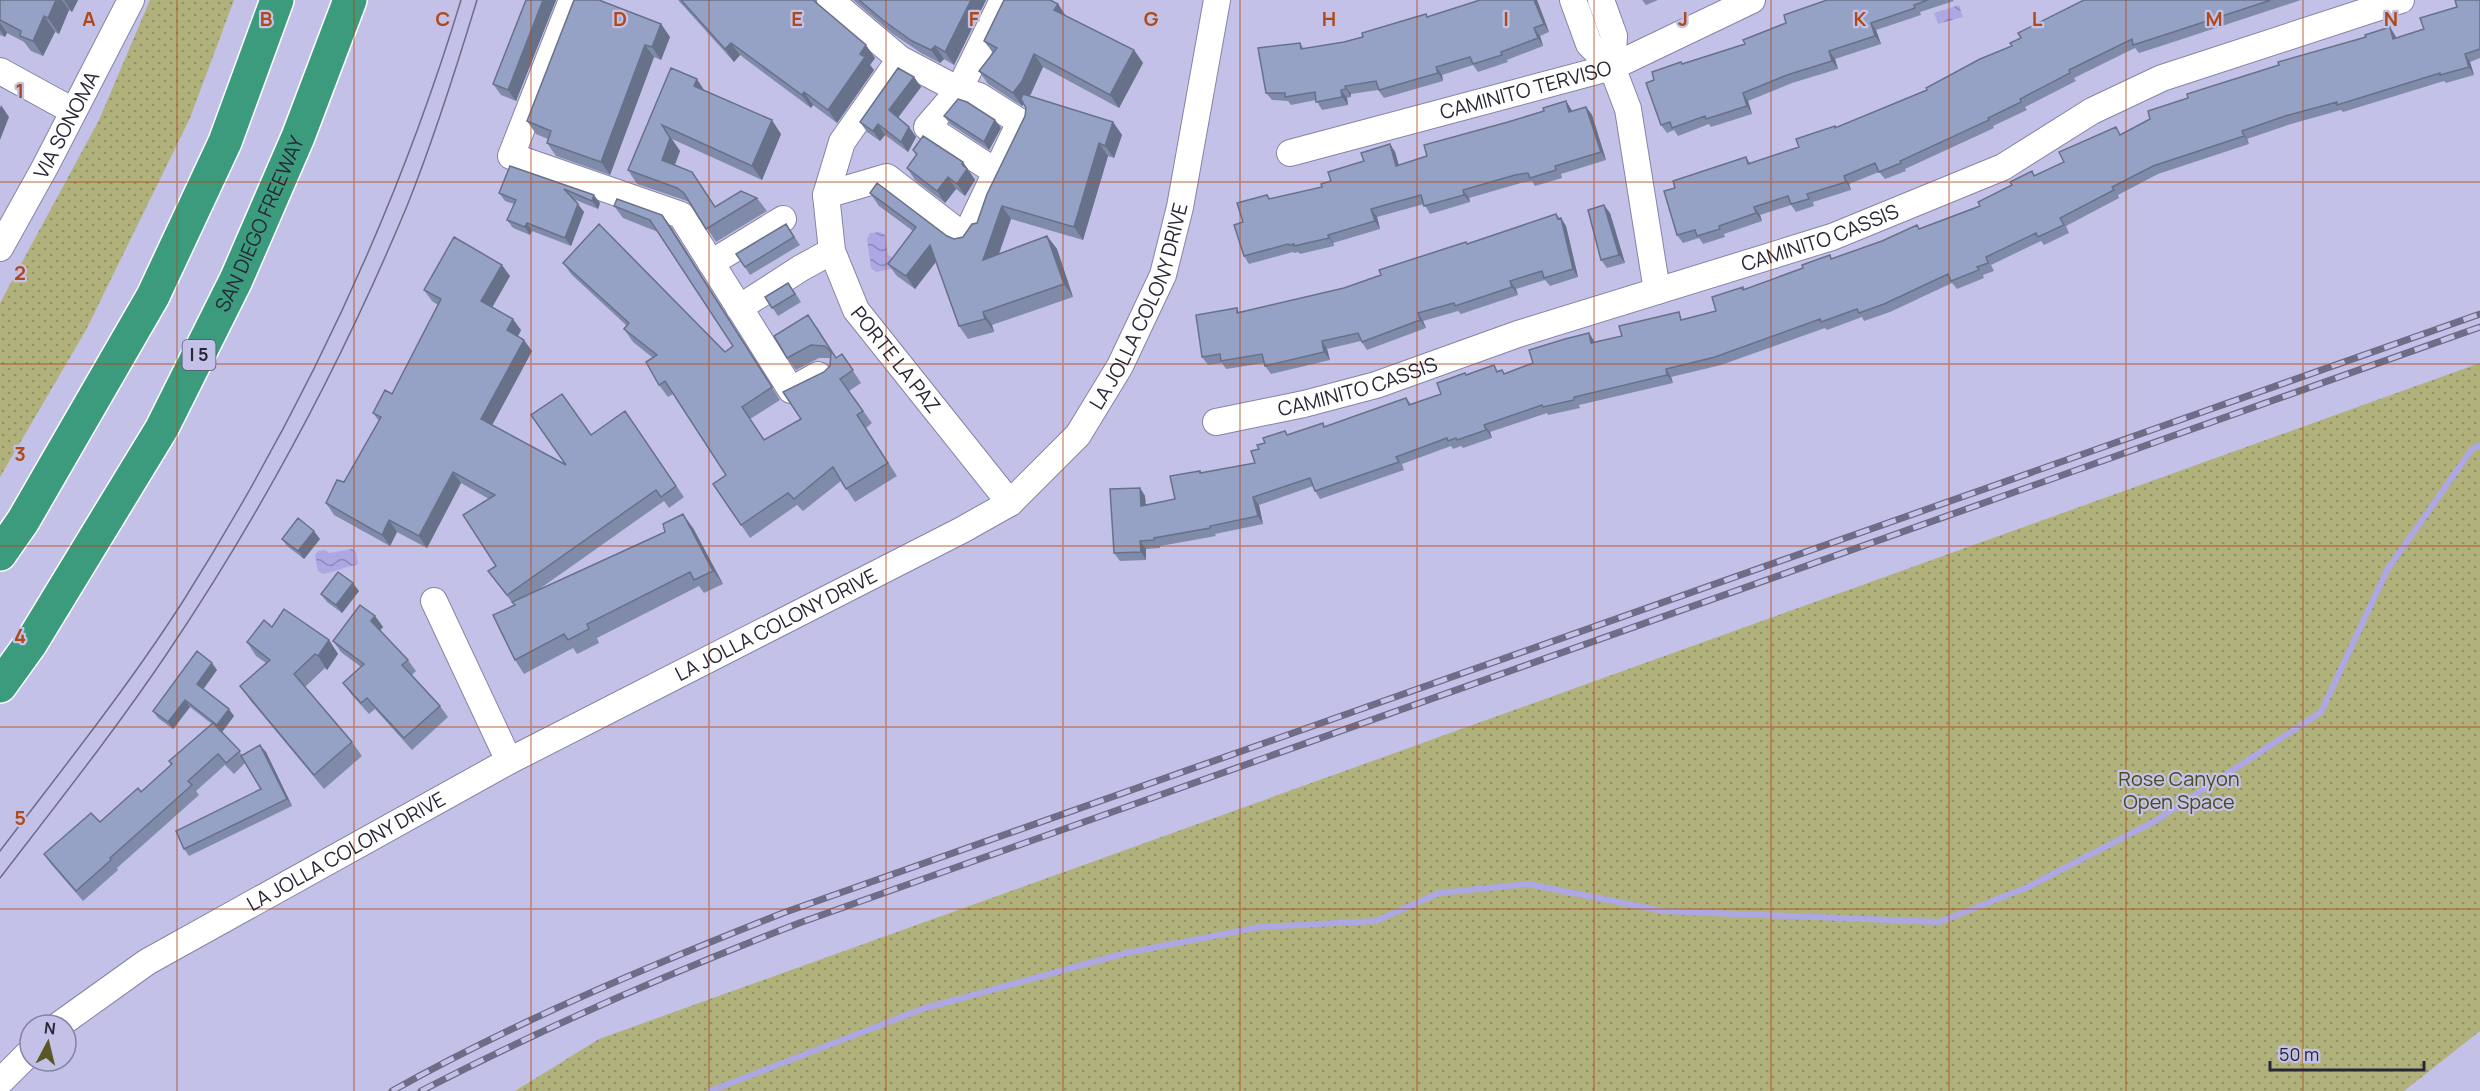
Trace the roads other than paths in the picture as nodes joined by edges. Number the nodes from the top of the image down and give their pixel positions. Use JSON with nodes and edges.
{"nodes":[{"id":1,"x":131,"y":0,"type":"edge"},
{"id":2,"x":277,"y":0,"type":"edge"},
{"id":3,"x":350,"y":0,"type":"edge"},
{"id":4,"x":572,"y":0,"type":"edge"},
{"id":5,"x":830,"y":0,"type":"edge"},
{"id":6,"x":1004,"y":0,"type":"edge"},
{"id":7,"x":1217,"y":0,"type":"edge"},
{"id":8,"x":1573,"y":0,"type":"edge"},
{"id":9,"x":1601,"y":0,"type":"edge"},
{"id":10,"x":1752,"y":0,"type":"edge"},
{"id":11,"x":2401,"y":0,"type":"edge"},
{"id":12,"x":900,"y":59,"type":"junction"},
{"id":13,"x":1611,"y":67,"type":"junction"},
{"id":14,"x":0,"y":71,"type":"edge"},
{"id":15,"x":959,"y":90,"type":"junction"},
{"id":16,"x":74,"y":111,"type":"junction"},
{"id":17,"x":1290,"y":153,"type":"dead end"},
{"id":18,"x":996,"y":172,"type":"junction"},
{"id":19,"x":826,"y":195,"type":"junction"},
{"id":20,"x":783,"y":219,"type":"dead end"},
{"id":21,"x":0,"y":248,"type":"edge"},
{"id":22,"x":832,"y":251,"type":"junction"},
{"id":23,"x":711,"y":263,"type":"junction"},
{"id":24,"x":1657,"y":291,"type":"junction"},
{"id":25,"x":740,"y":308,"type":"junction"},
{"id":26,"x":826,"y":371,"type":"edge"},
{"id":27,"x":1216,"y":422,"type":"dead end"},
{"id":28,"x":1010,"y":502,"type":"junction"},
{"id":29,"x":0,"y":554,"type":"edge"},
{"id":30,"x":434,"y":601,"type":"dead end"},
{"id":31,"x":0,"y":686,"type":"edge"},
{"id":32,"x":509,"y":761,"type":"junction"},
{"id":33,"x":76,"y":1013,"type":"edge"},
{"id":34,"x":18,"y":1064,"type":"edge"},
{"id":35,"x":0,"y":1082,"type":"edge"}],
"edges":[{"from":1,"to":16,"type":"street","name":"VIA SONOMA"},
{"from":2,"to":29,"type":"highway"},
{"from":3,"to":31,"type":"highway","name":"SAN DIEGO FREEWAY","number":"I 5"},
{"from":4,"to":23,"type":"street"},
{"from":5,"to":12,"type":"street"},
{"from":6,"to":15,"type":"street"},
{"from":7,"to":28,"type":"street","name":"LA JOLLA COLONY DRIVE"},
{"from":8,"to":13,"type":"street"},
{"from":9,"to":13,"type":"street"},
{"from":10,"to":13,"type":"street","name":"CAMINITO TERVISO"},
{"from":11,"to":24,"type":"street","name":"CAMINITO CASSIS"},
{"from":12,"to":15,"type":"street"},
{"from":12,"to":19,"type":"street"},
{"from":13,"to":17,"type":"street","name":"CAMINITO TERVISO"},
{"from":13,"to":24,"type":"street"},
{"from":14,"to":16,"type":"street"},
{"from":15,"to":18,"type":"street"},
{"from":15,"to":18,"type":"street"},
{"from":16,"to":21,"type":"street","name":"VIA SONOMA"},
{"from":18,"to":19,"type":"street"},
{"from":19,"to":22,"type":"street","name":"PORTE LA PAZ"},
{"from":20,"to":23,"type":"street"},
{"from":22,"to":25,"type":"street"},
{"from":22,"to":28,"type":"street","name":"PORTE LA PAZ"},
{"from":23,"to":25,"type":"street"},
{"from":24,"to":27,"type":"street","name":"CAMINITO CASSIS"},
{"from":25,"to":26,"type":"street"},
{"from":28,"to":32,"type":"street","name":"LA JOLLA COLONY DRIVE"},
{"from":30,"to":32,"type":"street"},
{"from":32,"to":33,"type":"street","name":"LA JOLLA COLONY DRIVE"},
{"from":34,"to":35,"type":"street"}]}
